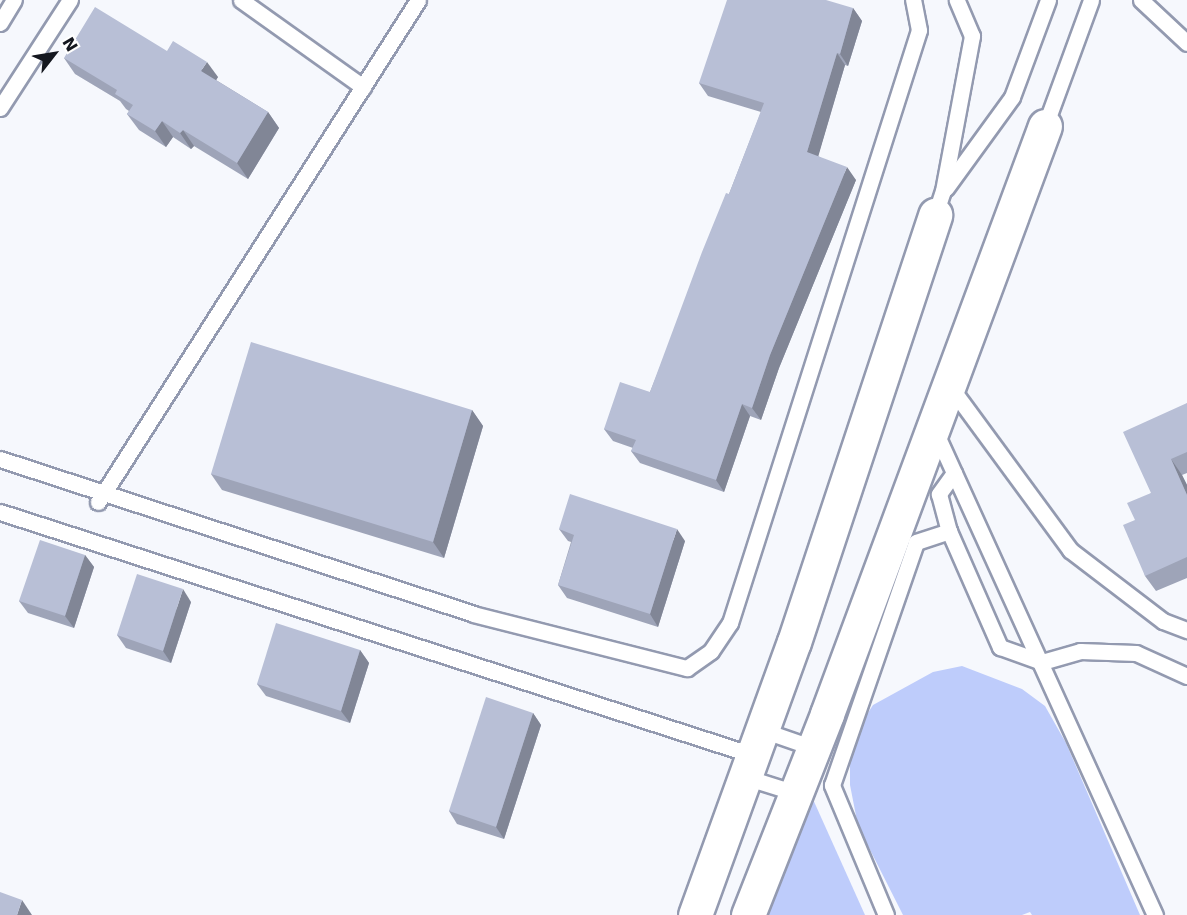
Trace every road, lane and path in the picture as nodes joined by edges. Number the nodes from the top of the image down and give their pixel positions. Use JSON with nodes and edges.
{"nodes":[{"id":1,"x":14,"y":0,"type":"edge"},
{"id":2,"x":70,"y":0,"type":"edge"},
{"id":3,"x":241,"y":0,"type":"edge"},
{"id":4,"x":418,"y":0,"type":"edge"},
{"id":5,"x":913,"y":0,"type":"edge"},
{"id":6,"x":957,"y":0,"type":"edge"},
{"id":7,"x":1048,"y":0,"type":"edge"},
{"id":8,"x":1091,"y":0,"type":"edge"},
{"id":9,"x":1141,"y":0,"type":"edge"},
{"id":10,"x":0,"y":23,"type":"edge"},
{"id":11,"x":1187,"y":43,"type":"edge"},
{"id":12,"x":363,"y":87,"type":"junction"},
{"id":13,"x":0,"y":108,"type":"edge"},
{"id":14,"x":1045,"y":126,"type":"joint"},
{"id":15,"x":939,"y":203,"type":"junction"},
{"id":16,"x":949,"y":385,"type":"junction"},
{"id":17,"x":933,"y":428,"type":"junction"},
{"id":18,"x":0,"y":459,"type":"edge"},
{"id":19,"x":954,"y":473,"type":"junction"},
{"id":20,"x":101,"y":498,"type":"junction"},
{"id":21,"x":0,"y":512,"type":"edge"},
{"id":22,"x":949,"y":531,"type":"junction"},
{"id":23,"x":1187,"y":630,"type":"edge"},
{"id":24,"x":1042,"y":662,"type":"junction"},
{"id":25,"x":1187,"y":676,"type":"edge"},
{"id":26,"x":814,"y":748,"type":"junction"},
{"id":27,"x":753,"y":754,"type":"junction"},
{"id":28,"x":796,"y":793,"type":"junction"},
{"id":29,"x":695,"y":915,"type":"edge"},
{"id":30,"x":748,"y":915,"type":"edge"},
{"id":31,"x":886,"y":915,"type":"edge"},
{"id":32,"x":1155,"y":915,"type":"edge"}],
"edges":[{"from":1,"to":10,"type":"lane"},
{"from":2,"to":13,"type":"lane"},
{"from":3,"to":12,"type":"lane"},
{"from":4,"to":12,"type":"lane"},
{"from":5,"to":20,"type":"lane"},
{"from":6,"to":15,"type":"lane"},
{"from":7,"to":15,"type":"lane"},
{"from":8,"to":14,"type":"lane"},
{"from":9,"to":11,"type":"lane"},
{"from":12,"to":20,"type":"lane"},
{"from":14,"to":16,"type":"street"},
{"from":15,"to":27,"type":"street"},
{"from":16,"to":17,"type":"street"},
{"from":16,"to":23,"type":"lane"},
{"from":17,"to":19,"type":"lane"},
{"from":17,"to":26,"type":"street"},
{"from":18,"to":20,"type":"lane"},
{"from":19,"to":22,"type":"lane"},
{"from":19,"to":24,"type":"lane"},
{"from":21,"to":27,"type":"lane"},
{"from":22,"to":24,"type":"lane"},
{"from":22,"to":31,"type":"lane"},
{"from":24,"to":25,"type":"lane"},
{"from":24,"to":32,"type":"lane"},
{"from":26,"to":27,"type":"lane"},
{"from":26,"to":28,"type":"street"},
{"from":27,"to":28,"type":"lane"},
{"from":27,"to":29,"type":"street"},
{"from":28,"to":30,"type":"street"}]}
